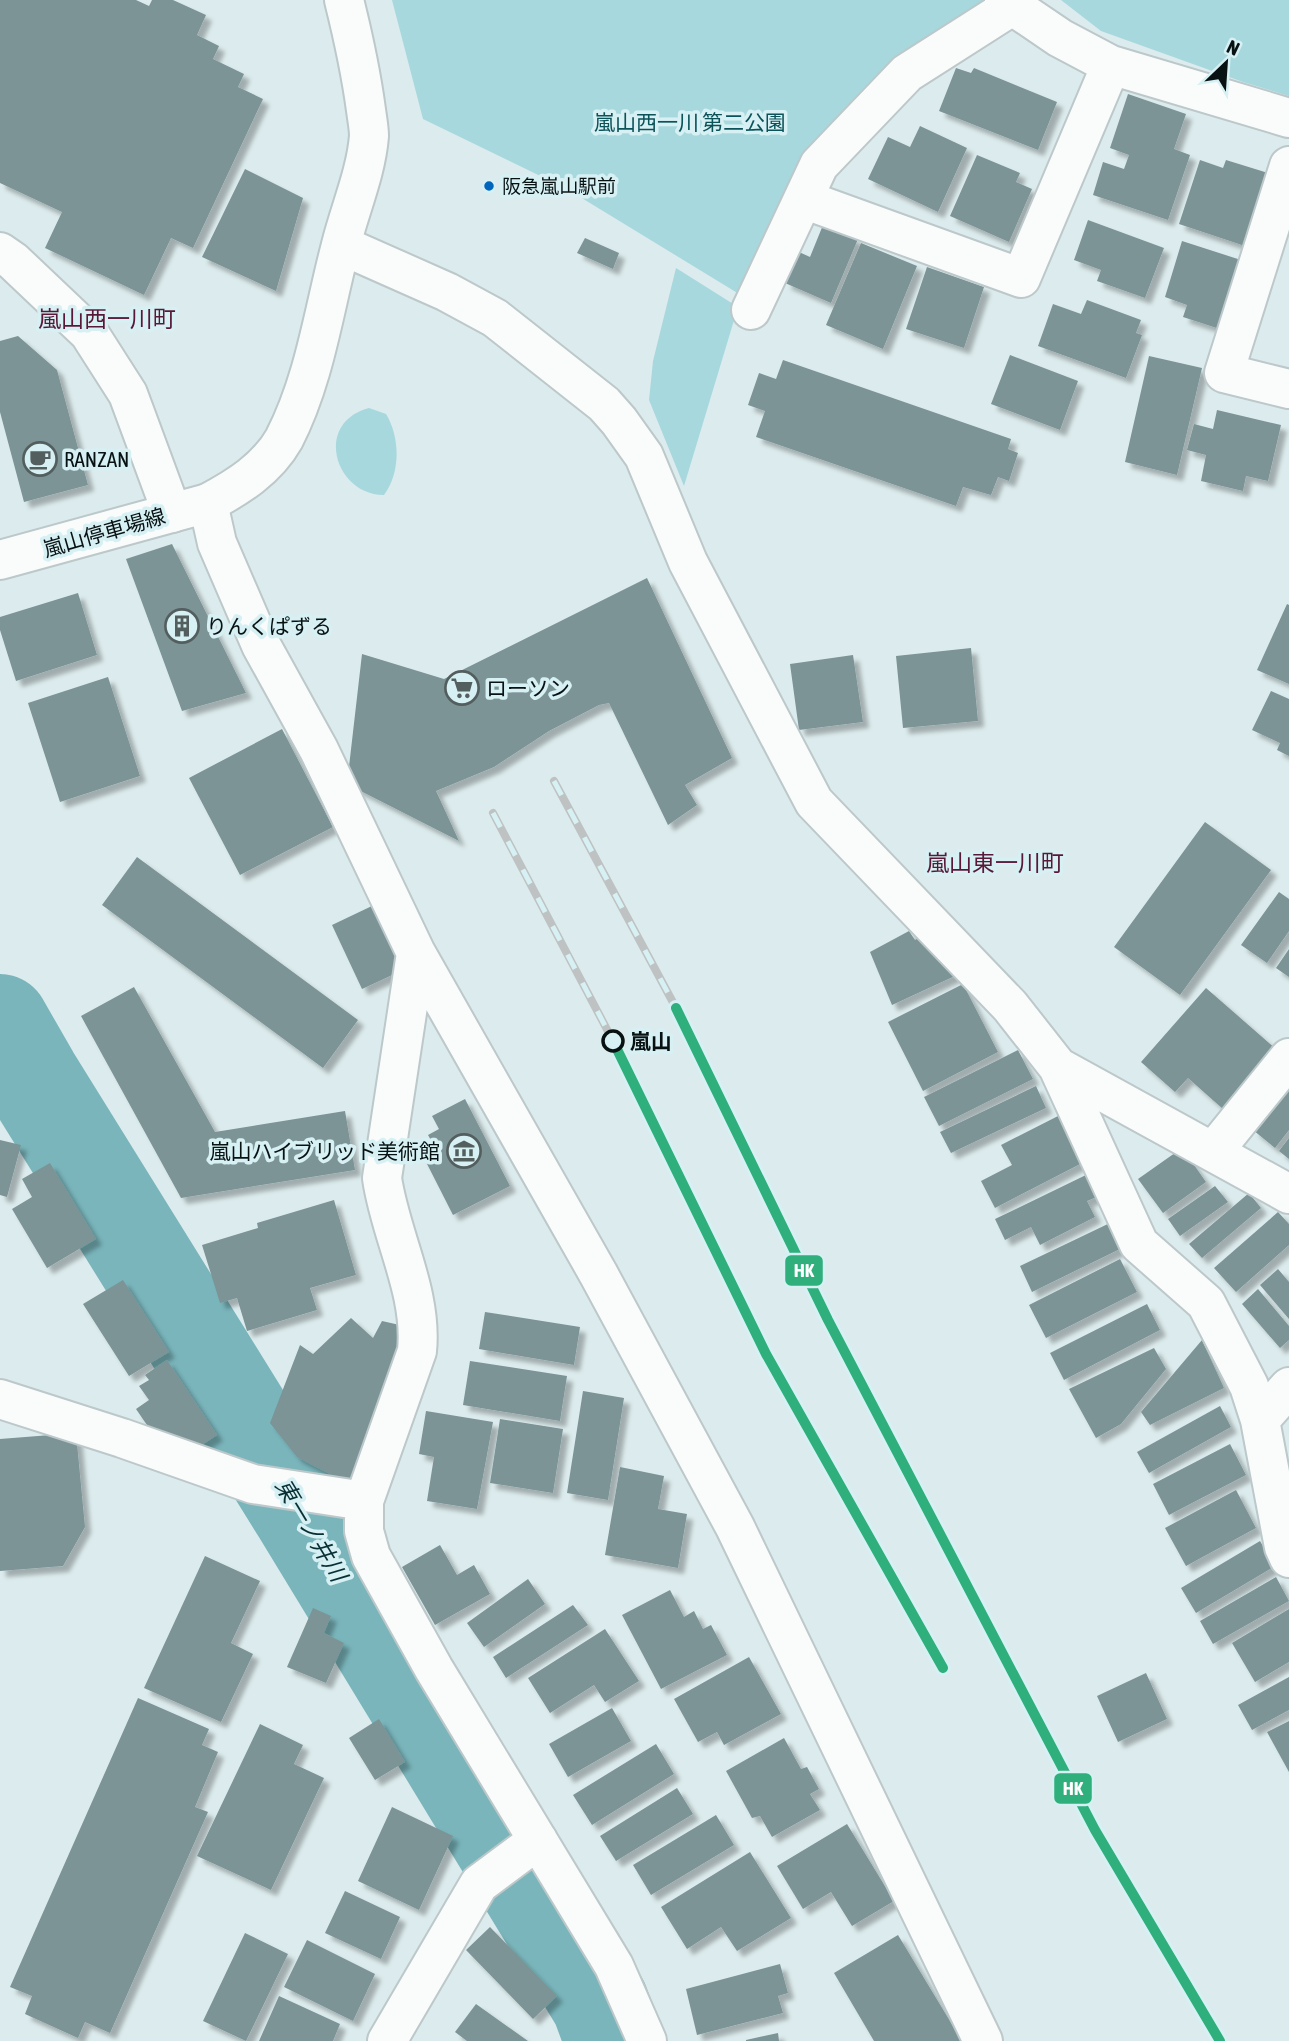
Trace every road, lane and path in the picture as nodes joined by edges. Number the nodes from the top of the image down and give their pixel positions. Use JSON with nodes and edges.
{"nodes":[{"id":1,"x":344,"y":0,"type":"edge"},
{"id":2,"x":1008,"y":3,"type":"edge"},
{"id":3,"x":1111,"y":65,"type":"junction"},
{"id":4,"x":1289,"y":118,"type":"edge"},
{"id":5,"x":1289,"y":166,"type":"edge"},
{"id":6,"x":803,"y":199,"type":"junction"},
{"id":7,"x":341,"y":245,"type":"junction"},
{"id":8,"x":0,"y":252,"type":"edge"},
{"id":9,"x":751,"y":310,"type":"dead end"},
{"id":10,"x":1289,"y":389,"type":"edge"},
{"id":11,"x":190,"y":508,"type":"junction"},
{"id":12,"x":0,"y":560,"type":"edge"},
{"id":13,"x":416,"y":953,"type":"junction"},
{"id":14,"x":1289,"y":1058,"type":"edge"},
{"id":15,"x":1058,"y":1067,"type":"junction"},
{"id":16,"x":1213,"y":1152,"type":"junction"},
{"id":17,"x":1289,"y":1194,"type":"edge"},
{"id":18,"x":1289,"y":1387,"type":"edge"},
{"id":19,"x":0,"y":1399,"type":"edge"},
{"id":20,"x":1260,"y":1420,"type":"junction"},
{"id":21,"x":364,"y":1501,"type":"junction"},
{"id":22,"x":1289,"y":1558,"type":"edge"},
{"id":23,"x":531,"y":1845,"type":"junction"},
{"id":24,"x":387,"y":2041,"type":"edge"},
{"id":25,"x":647,"y":2041,"type":"edge"},
{"id":26,"x":983,"y":2041,"type":"edge"}],
"edges":[{"from":1,"to":7,"type":"street","name":"嵐山停車場線"},
{"from":2,"to":3,"type":"street"},
{"from":2,"to":6,"type":"street"},
{"from":3,"to":4,"type":"street"},
{"from":3,"to":6,"type":"street"},
{"from":5,"to":10,"type":"street"},
{"from":6,"to":9,"type":"street"},
{"from":7,"to":11,"type":"street","name":"嵐山停車場線"},
{"from":7,"to":15,"type":"street"},
{"from":8,"to":11,"type":"street"},
{"from":11,"to":12,"type":"street","name":"嵐山停車場線"},
{"from":11,"to":13,"type":"street"},
{"from":13,"to":21,"type":"street"},
{"from":13,"to":26,"type":"street"},
{"from":14,"to":16,"type":"street"},
{"from":15,"to":16,"type":"street"},
{"from":15,"to":20,"type":"street"},
{"from":16,"to":17,"type":"street"},
{"from":18,"to":20,"type":"street"},
{"from":19,"to":21,"type":"street"},
{"from":20,"to":22,"type":"street"},
{"from":21,"to":23,"type":"street"},
{"from":23,"to":24,"type":"street"},
{"from":23,"to":25,"type":"street"}]}
